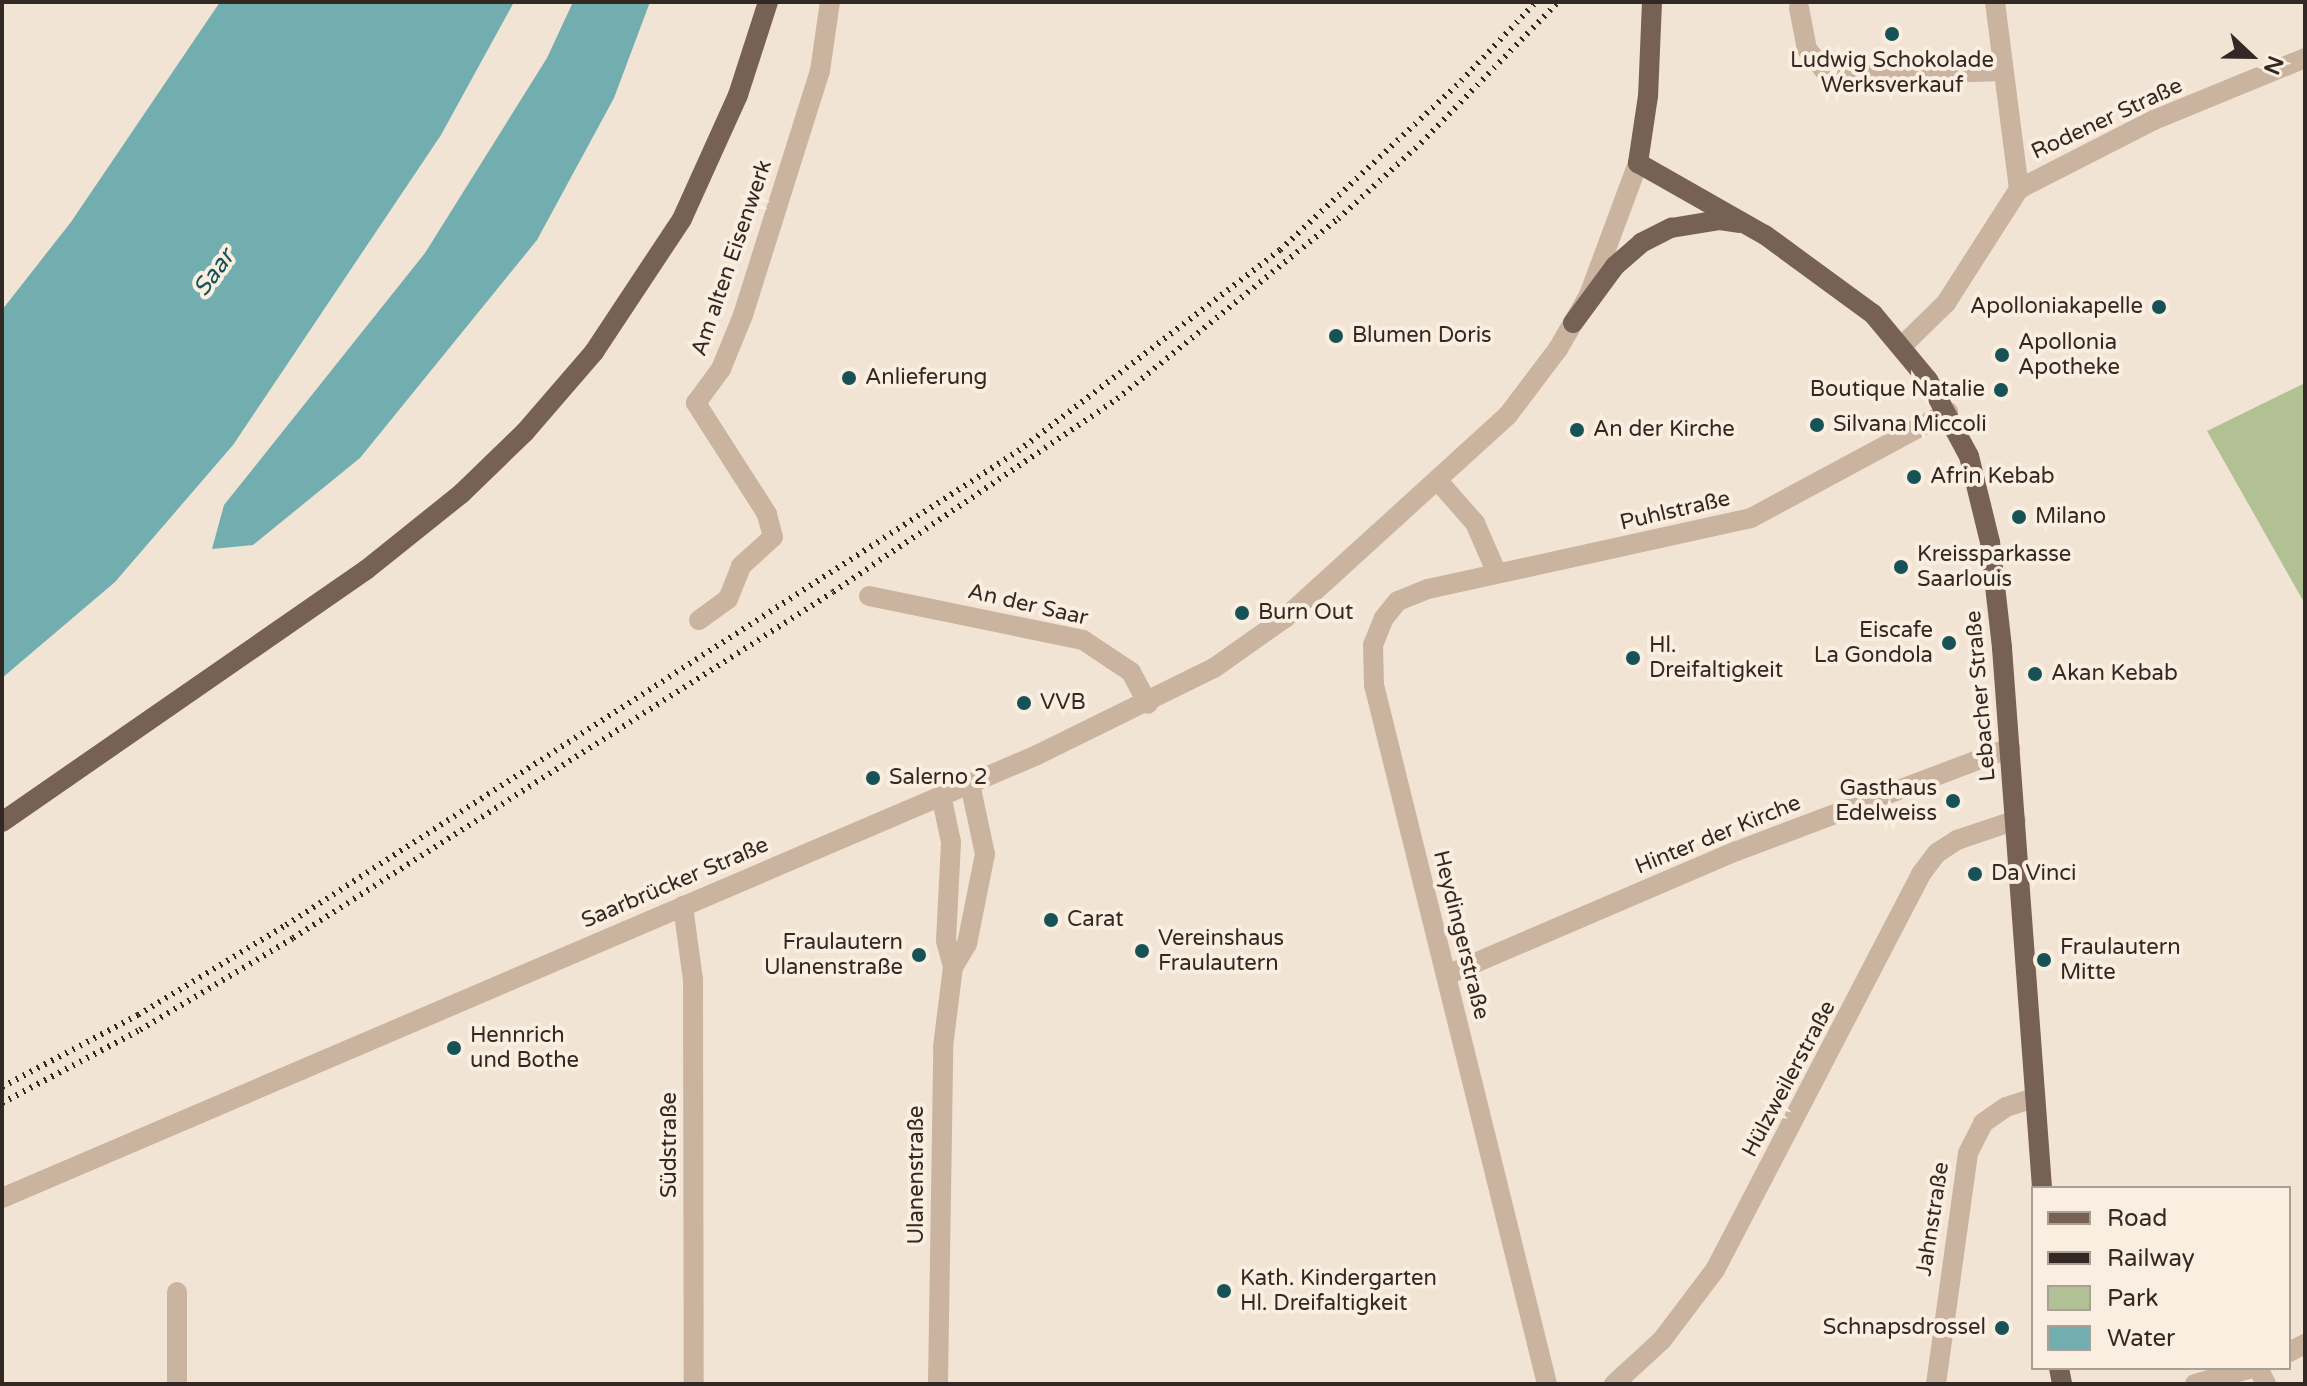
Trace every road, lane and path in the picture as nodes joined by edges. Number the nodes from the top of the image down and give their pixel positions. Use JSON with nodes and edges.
{"nodes":[{"id":1,"x":768,"y":2,"type":"edge"},
{"id":2,"x":830,"y":2,"type":"edge"},
{"id":3,"x":1652,"y":2,"type":"edge"},
{"id":4,"x":1995,"y":2,"type":"edge"},
{"id":5,"x":1799,"y":8,"type":"dead end"},
{"id":6,"x":2305,"y":58,"type":"edge"},
{"id":7,"x":2003,"y":71,"type":"junction"},
{"id":8,"x":1638,"y":163,"type":"junction"},
{"id":9,"x":2019,"y":189,"type":"junction"},
{"id":10,"x":1747,"y":224,"type":"junction"},
{"id":11,"x":1573,"y":323,"type":"junction"},
{"id":12,"x":1902,"y":346,"type":"junction"},
{"id":13,"x":1948,"y":412,"type":"junction"},
{"id":14,"x":1439,"y":482,"type":"junction"},
{"id":15,"x":1496,"y":571,"type":"junction"},
{"id":16,"x":869,"y":596,"type":"dead end"},
{"id":17,"x":699,"y":620,"type":"dead end"},
{"id":18,"x":1148,"y":704,"type":"junction"},
{"id":19,"x":2010,"y":748,"type":"junction"},
{"id":20,"x":970,"y":784,"type":"junction"},
{"id":21,"x":941,"y":795,"type":"junction"},
{"id":22,"x":2016,"y":820,"type":"junction"},
{"id":23,"x":2,"y":822,"type":"edge"},
{"id":24,"x":683,"y":906,"type":"junction"},
{"id":25,"x":953,"y":967,"type":"junction"},
{"id":26,"x":1447,"y":975,"type":"junction"},
{"id":27,"x":2034,"y":1098,"type":"junction"},
{"id":28,"x":2042,"y":1186,"type":"edge"},
{"id":29,"x":2,"y":1198,"type":"edge"},
{"id":30,"x":177,"y":1292,"type":"dead end"},
{"id":31,"x":2248,"y":1370,"type":"edge"},
{"id":32,"x":177,"y":1384,"type":"edge"},
{"id":33,"x":694,"y":1384,"type":"edge"},
{"id":34,"x":938,"y":1384,"type":"edge"},
{"id":35,"x":1547,"y":1384,"type":"edge"},
{"id":36,"x":1614,"y":1384,"type":"edge"},
{"id":37,"x":1936,"y":1384,"type":"edge"},
{"id":38,"x":2195,"y":1384,"type":"edge"}],
"edges":[{"from":1,"to":23,"type":"main road"},
{"from":2,"to":17,"type":"street","name":"Am alten Eisenwerk"},
{"from":3,"to":8,"type":"main road"},
{"from":4,"to":7,"type":"street"},
{"from":5,"to":7,"type":"street"},
{"from":6,"to":9,"type":"street","name":"Rodener Straße"},
{"from":7,"to":9,"type":"street"},
{"from":8,"to":10,"type":"main road","name":"Lebacher Straße"},
{"from":8,"to":11,"type":"street","name":"Saarbrücker Straße"},
{"from":9,"to":12,"type":"street"},
{"from":10,"to":11,"type":"main road"},
{"from":10,"to":12,"type":"main road","name":"Lebacher Straße"},
{"from":11,"to":14,"type":"street","name":"Saarbrücker Straße"},
{"from":12,"to":13,"type":"main road","name":"Lebacher Straße"},
{"from":13,"to":15,"type":"street","name":"Puhlstraße"},
{"from":13,"to":19,"type":"main road","name":"Lebacher Straße"},
{"from":14,"to":15,"type":"street"},
{"from":14,"to":18,"type":"street","name":"Saarbrücker Straße"},
{"from":15,"to":26,"type":"street","name":"Heydingerstraße"},
{"from":16,"to":18,"type":"street","name":"An der Saar"},
{"from":18,"to":20,"type":"street","name":"Saarbrücker Straße"},
{"from":19,"to":22,"type":"main road","name":"Lebacher Straße"},
{"from":19,"to":26,"type":"street","name":"Hinter der Kirche"},
{"from":20,"to":21,"type":"street","name":"Saarbrücker Straße"},
{"from":20,"to":25,"type":"street","name":"Ulanenstraße"},
{"from":21,"to":24,"type":"street","name":"Saarbrücker Straße"},
{"from":21,"to":25,"type":"street","name":"Ulanenstraße"},
{"from":22,"to":27,"type":"main road","name":"Lebacher Straße"},
{"from":22,"to":36,"type":"street","name":"Hülzweilerstraße"},
{"from":24,"to":29,"type":"street","name":"Saarbrücker Straße"},
{"from":24,"to":33,"type":"street","name":"Südstraße"},
{"from":25,"to":34,"type":"street","name":"Ulanenstraße"},
{"from":26,"to":35,"type":"street","name":"Heydingerstraße"},
{"from":27,"to":28,"type":"main road","name":"Lebacher Straße"},
{"from":27,"to":37,"type":"street","name":"Jahnstraße"},
{"from":30,"to":32,"type":"street"},
{"from":31,"to":38,"type":"street"}]}
